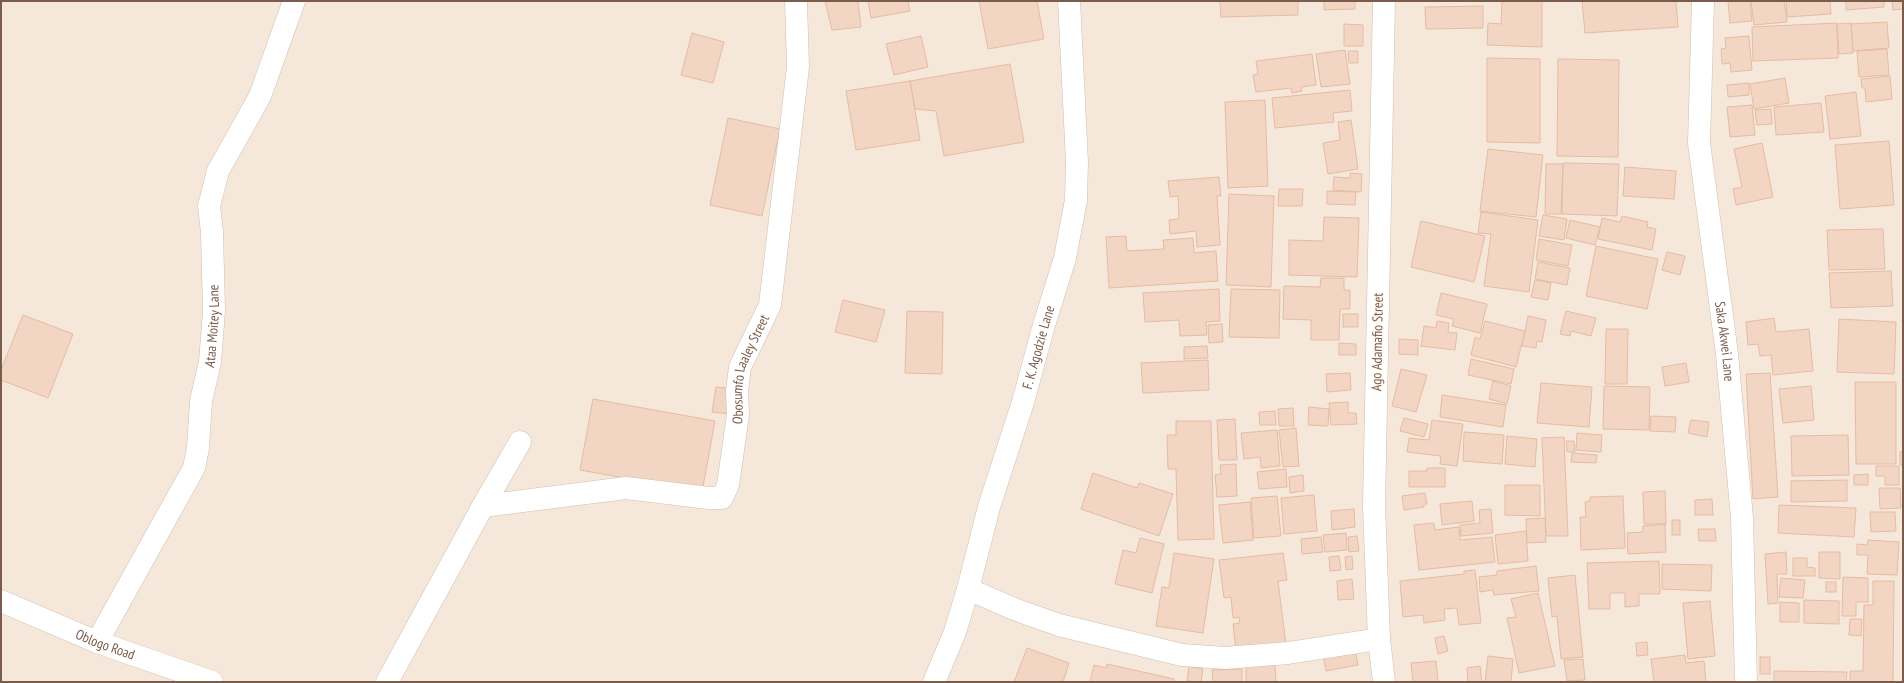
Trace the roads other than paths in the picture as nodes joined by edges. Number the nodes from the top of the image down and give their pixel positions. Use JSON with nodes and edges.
{"nodes":[{"id":1,"x":294,"y":1,"type":"edge"},
{"id":2,"x":796,"y":1,"type":"edge"},
{"id":3,"x":1069,"y":1,"type":"edge"},
{"id":4,"x":1384,"y":1,"type":"edge"},
{"id":5,"x":1703,"y":1,"type":"edge"},
{"id":6,"x":520,"y":442,"type":"dead end"},
{"id":7,"x":483,"y":506,"type":"junction"},
{"id":8,"x":968,"y":589,"type":"junction"},
{"id":9,"x":1,"y":601,"type":"edge"},
{"id":10,"x":1379,"y":639,"type":"junction"},
{"id":11,"x":97,"y":642,"type":"junction"},
{"id":12,"x":212,"y":682,"type":"edge"},
{"id":13,"x":388,"y":682,"type":"edge"},
{"id":14,"x":934,"y":682,"type":"edge"},
{"id":15,"x":1384,"y":682,"type":"edge"},
{"id":16,"x":1746,"y":682,"type":"edge"}],
"edges":[{"from":1,"to":11,"type":"street","name":"Ataa Moitey Lane"},
{"from":2,"to":7,"type":"street","name":"Obosumfo Laaley Street"},
{"from":3,"to":8,"type":"street","name":"F. K. Agodzie Lane"},
{"from":4,"to":10,"type":"street","name":"Ago Adamafio Street"},
{"from":5,"to":16,"type":"street","name":"Saka Akwei Lane"},
{"from":6,"to":7,"type":"street"},
{"from":7,"to":13,"type":"street"},
{"from":8,"to":10,"type":"street"},
{"from":8,"to":14,"type":"street","name":"F. K. Agodzie Lane"},
{"from":9,"to":11,"type":"street","name":"Oblogo Road"},
{"from":10,"to":15,"type":"street","name":"Ago Adamafio Street"},
{"from":11,"to":12,"type":"street","name":"Oblogo Road"}]}
